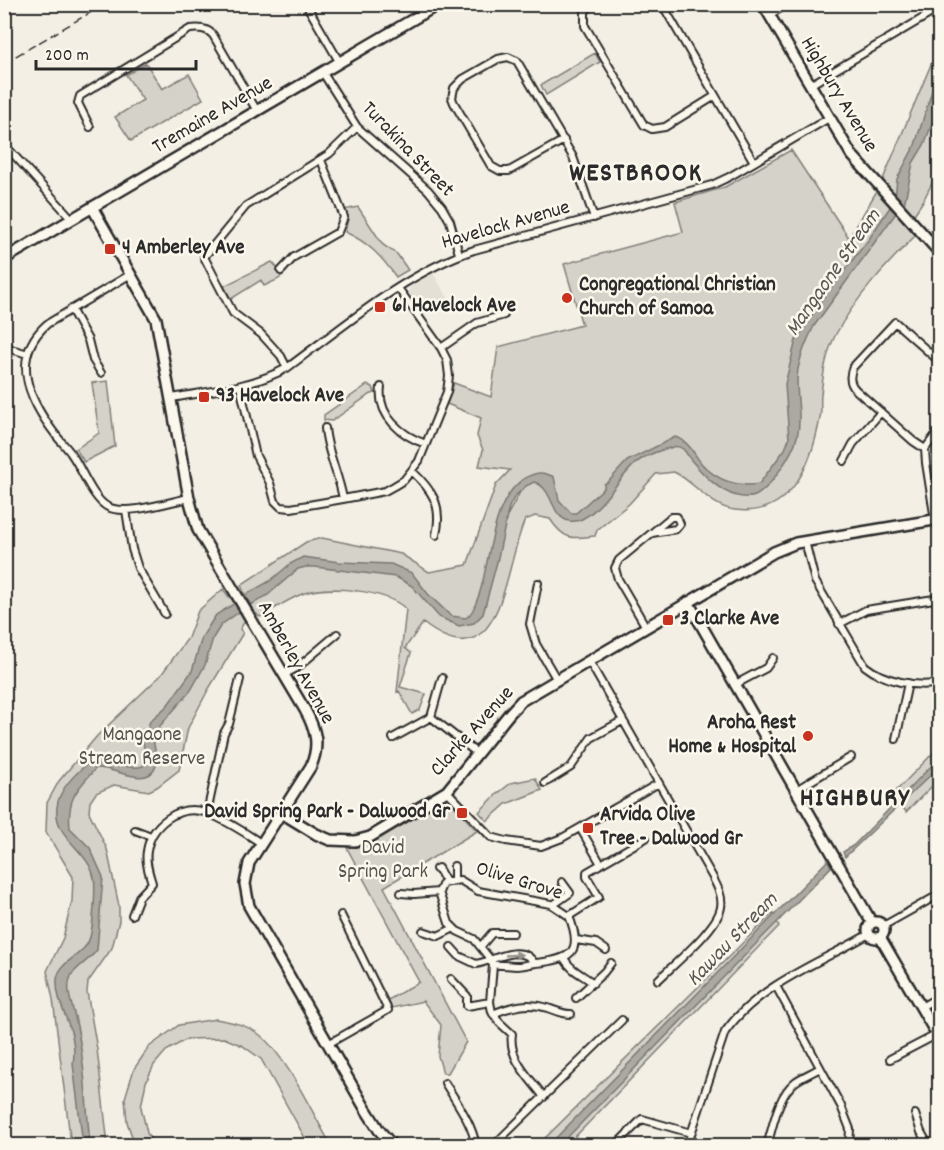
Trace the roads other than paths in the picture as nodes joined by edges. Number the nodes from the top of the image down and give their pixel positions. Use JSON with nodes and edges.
{"nodes":[{"id":1,"x":306,"y":4,"type":"edge"},
{"id":2,"x":440,"y":4,"type":"edge"},
{"id":3,"x":591,"y":4,"type":"edge"},
{"id":4,"x":662,"y":4,"type":"edge"},
{"id":5,"x":763,"y":4,"type":"edge"},
{"id":6,"x":788,"y":4,"type":"edge"},
{"id":7,"x":939,"y":9,"type":"edge"},
{"id":8,"x":769,"y":15,"type":"junction"},
{"id":9,"x":340,"y":63,"type":"junction"},
{"id":10,"x":323,"y":73,"type":"junction"},
{"id":11,"x":810,"y":85,"type":"junction"},
{"id":12,"x":715,"y":96,"type":"junction"},
{"id":13,"x":257,"y":111,"type":"junction"},
{"id":14,"x":829,"y":118,"type":"junction"},
{"id":15,"x":90,"y":127,"type":"dead end"},
{"id":16,"x":357,"y":127,"type":"junction"},
{"id":17,"x":564,"y":140,"type":"junction"},
{"id":18,"x":4,"y":144,"type":"edge"},
{"id":19,"x":321,"y":160,"type":"junction"},
{"id":20,"x":754,"y":162,"type":"junction"},
{"id":21,"x":92,"y":207,"type":"junction"},
{"id":22,"x":594,"y":218,"type":"junction"},
{"id":23,"x":72,"y":219,"type":"junction"},
{"id":24,"x":937,"y":246,"type":"edge"},
{"id":25,"x":459,"y":255,"type":"junction"},
{"id":26,"x":4,"y":259,"type":"edge"},
{"id":27,"x":281,"y":271,"type":"dead end"},
{"id":28,"x":131,"y":274,"type":"junction"},
{"id":29,"x":398,"y":288,"type":"junction"},
{"id":30,"x":71,"y":309,"type":"junction"},
{"id":31,"x":504,"y":315,"type":"dead end"},
{"id":32,"x":4,"y":341,"type":"edge"},
{"id":33,"x":441,"y":348,"type":"junction"},
{"id":34,"x":28,"y":354,"type":"junction"},
{"id":35,"x":939,"y":362,"type":"edge"},
{"id":36,"x":287,"y":368,"type":"junction"},
{"id":37,"x":101,"y":373,"type":"dead end"},
{"id":38,"x":240,"y":386,"type":"junction"},
{"id":39,"x":381,"y":387,"type":"dead end"},
{"id":40,"x":171,"y":398,"type":"junction"},
{"id":41,"x":881,"y":412,"type":"junction"},
{"id":42,"x":325,"y":428,"type":"dead end"},
{"id":43,"x":939,"y":429,"type":"edge"},
{"id":44,"x":426,"y":444,"type":"junction"},
{"id":45,"x":925,"y":449,"type":"junction"},
{"id":46,"x":844,"y":461,"type":"dead end"},
{"id":47,"x":411,"y":471,"type":"junction"},
{"id":48,"x":189,"y":498,"type":"junction"},
{"id":49,"x":343,"y":499,"type":"junction"},
{"id":50,"x":126,"y":510,"type":"junction"},
{"id":51,"x":937,"y":519,"type":"edge"},
{"id":52,"x":652,"y":533,"type":"dead end"},
{"id":53,"x":436,"y":535,"type":"dead end"},
{"id":54,"x":805,"y":541,"type":"junction"},
{"id":55,"x":538,"y":583,"type":"dead end"},
{"id":56,"x":939,"y":598,"type":"edge"},
{"id":57,"x":688,"y":602,"type":"junction"},
{"id":58,"x":165,"y":614,"type":"dead end"},
{"id":59,"x":839,"y":624,"type":"junction"},
{"id":60,"x":646,"y":627,"type":"junction"},
{"id":61,"x":337,"y":634,"type":"dead end"},
{"id":62,"x":773,"y":658,"type":"dead end"},
{"id":63,"x":589,"y":661,"type":"junction"},
{"id":64,"x":285,"y":674,"type":"junction"},
{"id":65,"x":442,"y":678,"type":"dead end"},
{"id":66,"x":240,"y":679,"type":"dead end"},
{"id":67,"x":556,"y":680,"type":"junction"},
{"id":68,"x":908,"y":683,"type":"junction"},
{"id":69,"x":939,"y":683,"type":"edge"},
{"id":70,"x":736,"y":684,"type":"junction"},
{"id":71,"x":431,"y":717,"type":"junction"},
{"id":72,"x":622,"y":721,"type":"junction"},
{"id":73,"x":393,"y":738,"type":"dead end"},
{"id":74,"x":896,"y":739,"type":"dead end"},
{"id":75,"x":478,"y":753,"type":"junction"},
{"id":76,"x":851,"y":757,"type":"dead end"},
{"id":77,"x":545,"y":783,"type":"dead end"},
{"id":78,"x":658,"y":783,"type":"junction"},
{"id":79,"x":796,"y":790,"type":"junction"},
{"id":80,"x":447,"y":791,"type":"junction"},
{"id":81,"x":280,"y":812,"type":"junction"},
{"id":82,"x":207,"y":813,"type":"junction"},
{"id":83,"x":580,"y":828,"type":"junction"},
{"id":84,"x":135,"y":830,"type":"dead end"},
{"id":85,"x":151,"y":836,"type":"junction"},
{"id":86,"x":646,"y":838,"type":"dead end"},
{"id":87,"x":261,"y":843,"type":"junction"},
{"id":88,"x":601,"y":864,"type":"junction"},
{"id":89,"x":454,"y":866,"type":"dead end"},
{"id":90,"x":436,"y":869,"type":"dead end"},
{"id":91,"x":454,"y":881,"type":"junction"},
{"id":92,"x":446,"y":882,"type":"junction"},
{"id":93,"x":562,"y":882,"type":"dead end"},
{"id":94,"x":439,"y":892,"type":"junction"},
{"id":95,"x":401,"y":894,"type":"dead end"},
{"id":96,"x":939,"y":894,"type":"edge"},
{"id":97,"x":553,"y":905,"type":"junction"},
{"id":98,"x":132,"y":915,"type":"dead end"},
{"id":99,"x":341,"y":915,"type":"dead end"},
{"id":100,"x":569,"y":916,"type":"junction"},
{"id":101,"x":872,"y":923,"type":"junction"},
{"id":102,"x":883,"y":926,"type":"junction"},
{"id":103,"x":454,"y":928,"type":"junction"},
{"id":104,"x":423,"y":931,"type":"dead end"},
{"id":105,"x":513,"y":933,"type":"dead end"},
{"id":106,"x":869,"y":934,"type":"junction"},
{"id":107,"x":880,"y":937,"type":"junction"},
{"id":108,"x":576,"y":940,"type":"junction"},
{"id":109,"x":481,"y":946,"type":"junction"},
{"id":110,"x":451,"y":948,"type":"dead end"},
{"id":111,"x":606,"y":950,"type":"dead end"},
{"id":112,"x":564,"y":958,"type":"junction"},
{"id":113,"x":491,"y":962,"type":"junction"},
{"id":114,"x":534,"y":963,"type":"junction"},
{"id":115,"x":611,"y":963,"type":"dead end"},
{"id":116,"x":451,"y":979,"type":"dead end"},
{"id":117,"x":658,"y":980,"type":"dead end"},
{"id":118,"x":592,"y":983,"type":"junction"},
{"id":119,"x":776,"y":986,"type":"junction"},
{"id":120,"x":939,"y":996,"type":"edge"},
{"id":121,"x":576,"y":998,"type":"dead end"},
{"id":122,"x":490,"y":1002,"type":"junction"},
{"id":123,"x":921,"y":1007,"type":"junction"},
{"id":124,"x":493,"y":1014,"type":"junction"},
{"id":125,"x":571,"y":1014,"type":"dead end"},
{"id":126,"x":622,"y":1020,"type":"dead end"},
{"id":127,"x":938,"y":1037,"type":"edge"},
{"id":128,"x":328,"y":1044,"type":"junction"},
{"id":129,"x":890,"y":1059,"type":"dead end"},
{"id":130,"x":820,"y":1068,"type":"junction"},
{"id":131,"x":445,"y":1083,"type":"dead end"},
{"id":132,"x":544,"y":1097,"type":"junction"},
{"id":133,"x":915,"y":1114,"type":"dead end"},
{"id":134,"x":691,"y":1133,"type":"junction"},
{"id":135,"x":768,"y":1142,"type":"dead end"},
{"id":136,"x":393,"y":1146,"type":"edge"},
{"id":137,"x":476,"y":1146,"type":"edge"},
{"id":138,"x":493,"y":1146,"type":"edge"},
{"id":139,"x":615,"y":1146,"type":"edge"},
{"id":140,"x":687,"y":1146,"type":"edge"},
{"id":141,"x":849,"y":1146,"type":"edge"},
{"id":142,"x":929,"y":1146,"type":"edge"}],
"edges":[{"from":1,"to":9,"type":"street"},
{"from":2,"to":9,"type":"street","name":"Tremaine Avenue"},
{"from":3,"to":12,"type":"street"},
{"from":4,"to":12,"type":"street"},
{"from":5,"to":8,"type":"street","name":"Highbury Avenue"},
{"from":6,"to":8,"type":"street"},
{"from":7,"to":11,"type":"street"},
{"from":8,"to":11,"type":"street","name":"Highbury Avenue"},
{"from":9,"to":10,"type":"street","name":"Tremaine Avenue"},
{"from":10,"to":13,"type":"street","name":"Tremaine Avenue"},
{"from":10,"to":16,"type":"street","name":"Turakina Street"},
{"from":11,"to":14,"type":"street","name":"Highbury Avenue"},
{"from":12,"to":20,"type":"street"},
{"from":13,"to":15,"type":"street"},
{"from":13,"to":21,"type":"street","name":"Tremaine Avenue"},
{"from":14,"to":20,"type":"street","name":"Havelock Avenue"},
{"from":14,"to":24,"type":"street","name":"Highbury Avenue"},
{"from":16,"to":19,"type":"street"},
{"from":16,"to":25,"type":"street","name":"Turakina Street"},
{"from":17,"to":17,"type":"street"},
{"from":17,"to":22,"type":"street"},
{"from":18,"to":23,"type":"street"},
{"from":19,"to":27,"type":"street"},
{"from":19,"to":36,"type":"street"},
{"from":20,"to":22,"type":"street","name":"Havelock Avenue"},
{"from":21,"to":23,"type":"street","name":"Tremaine Avenue"},
{"from":21,"to":28,"type":"street","name":"Amberley Avenue"},
{"from":22,"to":25,"type":"street","name":"Havelock Avenue"},
{"from":23,"to":26,"type":"street","name":"Tremaine Avenue"},
{"from":25,"to":29,"type":"street","name":"Havelock Avenue"},
{"from":28,"to":30,"type":"street"},
{"from":28,"to":40,"type":"street","name":"Amberley Avenue"},
{"from":29,"to":33,"type":"street"},
{"from":29,"to":36,"type":"street","name":"Havelock Avenue"},
{"from":30,"to":34,"type":"street"},
{"from":30,"to":37,"type":"street"},
{"from":31,"to":33,"type":"street"},
{"from":32,"to":34,"type":"street"},
{"from":33,"to":44,"type":"street"},
{"from":34,"to":50,"type":"street"},
{"from":35,"to":41,"type":"street"},
{"from":36,"to":38,"type":"street","name":"Havelock Avenue"},
{"from":38,"to":40,"type":"street","name":"Havelock Avenue"},
{"from":38,"to":49,"type":"street"},
{"from":39,"to":44,"type":"street"},
{"from":40,"to":48,"type":"street","name":"Amberley Avenue"},
{"from":41,"to":45,"type":"street"},
{"from":41,"to":46,"type":"street"},
{"from":42,"to":49,"type":"street"},
{"from":43,"to":45,"type":"street"},
{"from":44,"to":47,"type":"street"},
{"from":45,"to":51,"type":"street"},
{"from":47,"to":49,"type":"street"},
{"from":47,"to":53,"type":"street"},
{"from":48,"to":50,"type":"street"},
{"from":48,"to":64,"type":"street","name":"Amberley Avenue"},
{"from":50,"to":58,"type":"street"},
{"from":51,"to":54,"type":"street","name":"Clarke Avenue"},
{"from":52,"to":60,"type":"street"},
{"from":54,"to":57,"type":"street","name":"Clarke Avenue"},
{"from":54,"to":59,"type":"street"},
{"from":55,"to":67,"type":"street"},
{"from":56,"to":59,"type":"street"},
{"from":57,"to":60,"type":"street","name":"Clarke Avenue"},
{"from":57,"to":70,"type":"street"},
{"from":59,"to":68,"type":"street"},
{"from":60,"to":63,"type":"street","name":"Clarke Avenue"},
{"from":61,"to":64,"type":"street"},
{"from":62,"to":70,"type":"street"},
{"from":63,"to":67,"type":"street","name":"Clarke Avenue"},
{"from":63,"to":72,"type":"street"},
{"from":64,"to":81,"type":"street","name":"Amberley Avenue"},
{"from":65,"to":71,"type":"street"},
{"from":66,"to":82,"type":"street"},
{"from":67,"to":75,"type":"street","name":"Clarke Avenue"},
{"from":68,"to":69,"type":"street"},
{"from":68,"to":74,"type":"street"},
{"from":70,"to":79,"type":"street"},
{"from":71,"to":73,"type":"street"},
{"from":71,"to":75,"type":"street"},
{"from":72,"to":77,"type":"street"},
{"from":72,"to":78,"type":"street"},
{"from":75,"to":80,"type":"street","name":"Clarke Avenue"},
{"from":76,"to":79,"type":"street"},
{"from":78,"to":83,"type":"street"},
{"from":78,"to":117,"type":"street"},
{"from":79,"to":101,"type":"street"},
{"from":80,"to":81,"type":"street","name":"Clarke Avenue"},
{"from":80,"to":83,"type":"street"},
{"from":81,"to":87,"type":"street","name":"Amberley Avenue"},
{"from":82,"to":85,"type":"street"},
{"from":82,"to":87,"type":"street"},
{"from":83,"to":88,"type":"street"},
{"from":84,"to":85,"type":"street"},
{"from":85,"to":98,"type":"street"},
{"from":86,"to":88,"type":"street"},
{"from":87,"to":128,"type":"street","name":"Amberley Avenue"},
{"from":88,"to":100,"type":"street"},
{"from":89,"to":91,"type":"street"},
{"from":90,"to":92,"type":"street"},
{"from":91,"to":92,"type":"street","name":"Olive Grove"},
{"from":91,"to":97,"type":"street","name":"Olive Grove"},
{"from":92,"to":94,"type":"street","name":"Olive Grove"},
{"from":93,"to":97,"type":"street"},
{"from":94,"to":95,"type":"street"},
{"from":94,"to":103,"type":"street"},
{"from":96,"to":102,"type":"street"},
{"from":97,"to":100,"type":"street","name":"Olive Grove"},
{"from":99,"to":128,"type":"street"},
{"from":100,"to":108,"type":"street","name":"Olive Grove"},
{"from":101,"to":102,"type":"street"},
{"from":101,"to":106,"type":"street"},
{"from":102,"to":107,"type":"street"},
{"from":103,"to":104,"type":"street"},
{"from":103,"to":109,"type":"street"},
{"from":105,"to":109,"type":"street"},
{"from":106,"to":107,"type":"street"},
{"from":106,"to":119,"type":"street"},
{"from":107,"to":123,"type":"street"},
{"from":108,"to":111,"type":"street"},
{"from":108,"to":112,"type":"street"},
{"from":109,"to":113,"type":"street"},
{"from":110,"to":113,"type":"street"},
{"from":112,"to":114,"type":"street"},
{"from":112,"to":118,"type":"street"},
{"from":113,"to":114,"type":"street"},
{"from":113,"to":114,"type":"street","one_way":true},
{"from":113,"to":122,"type":"street"},
{"from":115,"to":118,"type":"street"},
{"from":116,"to":122,"type":"street"},
{"from":118,"to":121,"type":"street"},
{"from":119,"to":130,"type":"street"},
{"from":119,"to":134,"type":"street"},
{"from":120,"to":123,"type":"street"},
{"from":122,"to":124,"type":"street"},
{"from":123,"to":127,"type":"street"},
{"from":124,"to":125,"type":"street"},
{"from":124,"to":132,"type":"street"},
{"from":126,"to":132,"type":"street"},
{"from":127,"to":129,"type":"street"},
{"from":128,"to":136,"type":"street","name":"Amberley Avenue"},
{"from":130,"to":135,"type":"street"},
{"from":130,"to":141,"type":"street"},
{"from":131,"to":137,"type":"street"},
{"from":132,"to":138,"type":"street"},
{"from":133,"to":142,"type":"street"},
{"from":134,"to":139,"type":"street"},
{"from":134,"to":140,"type":"street"}]}
